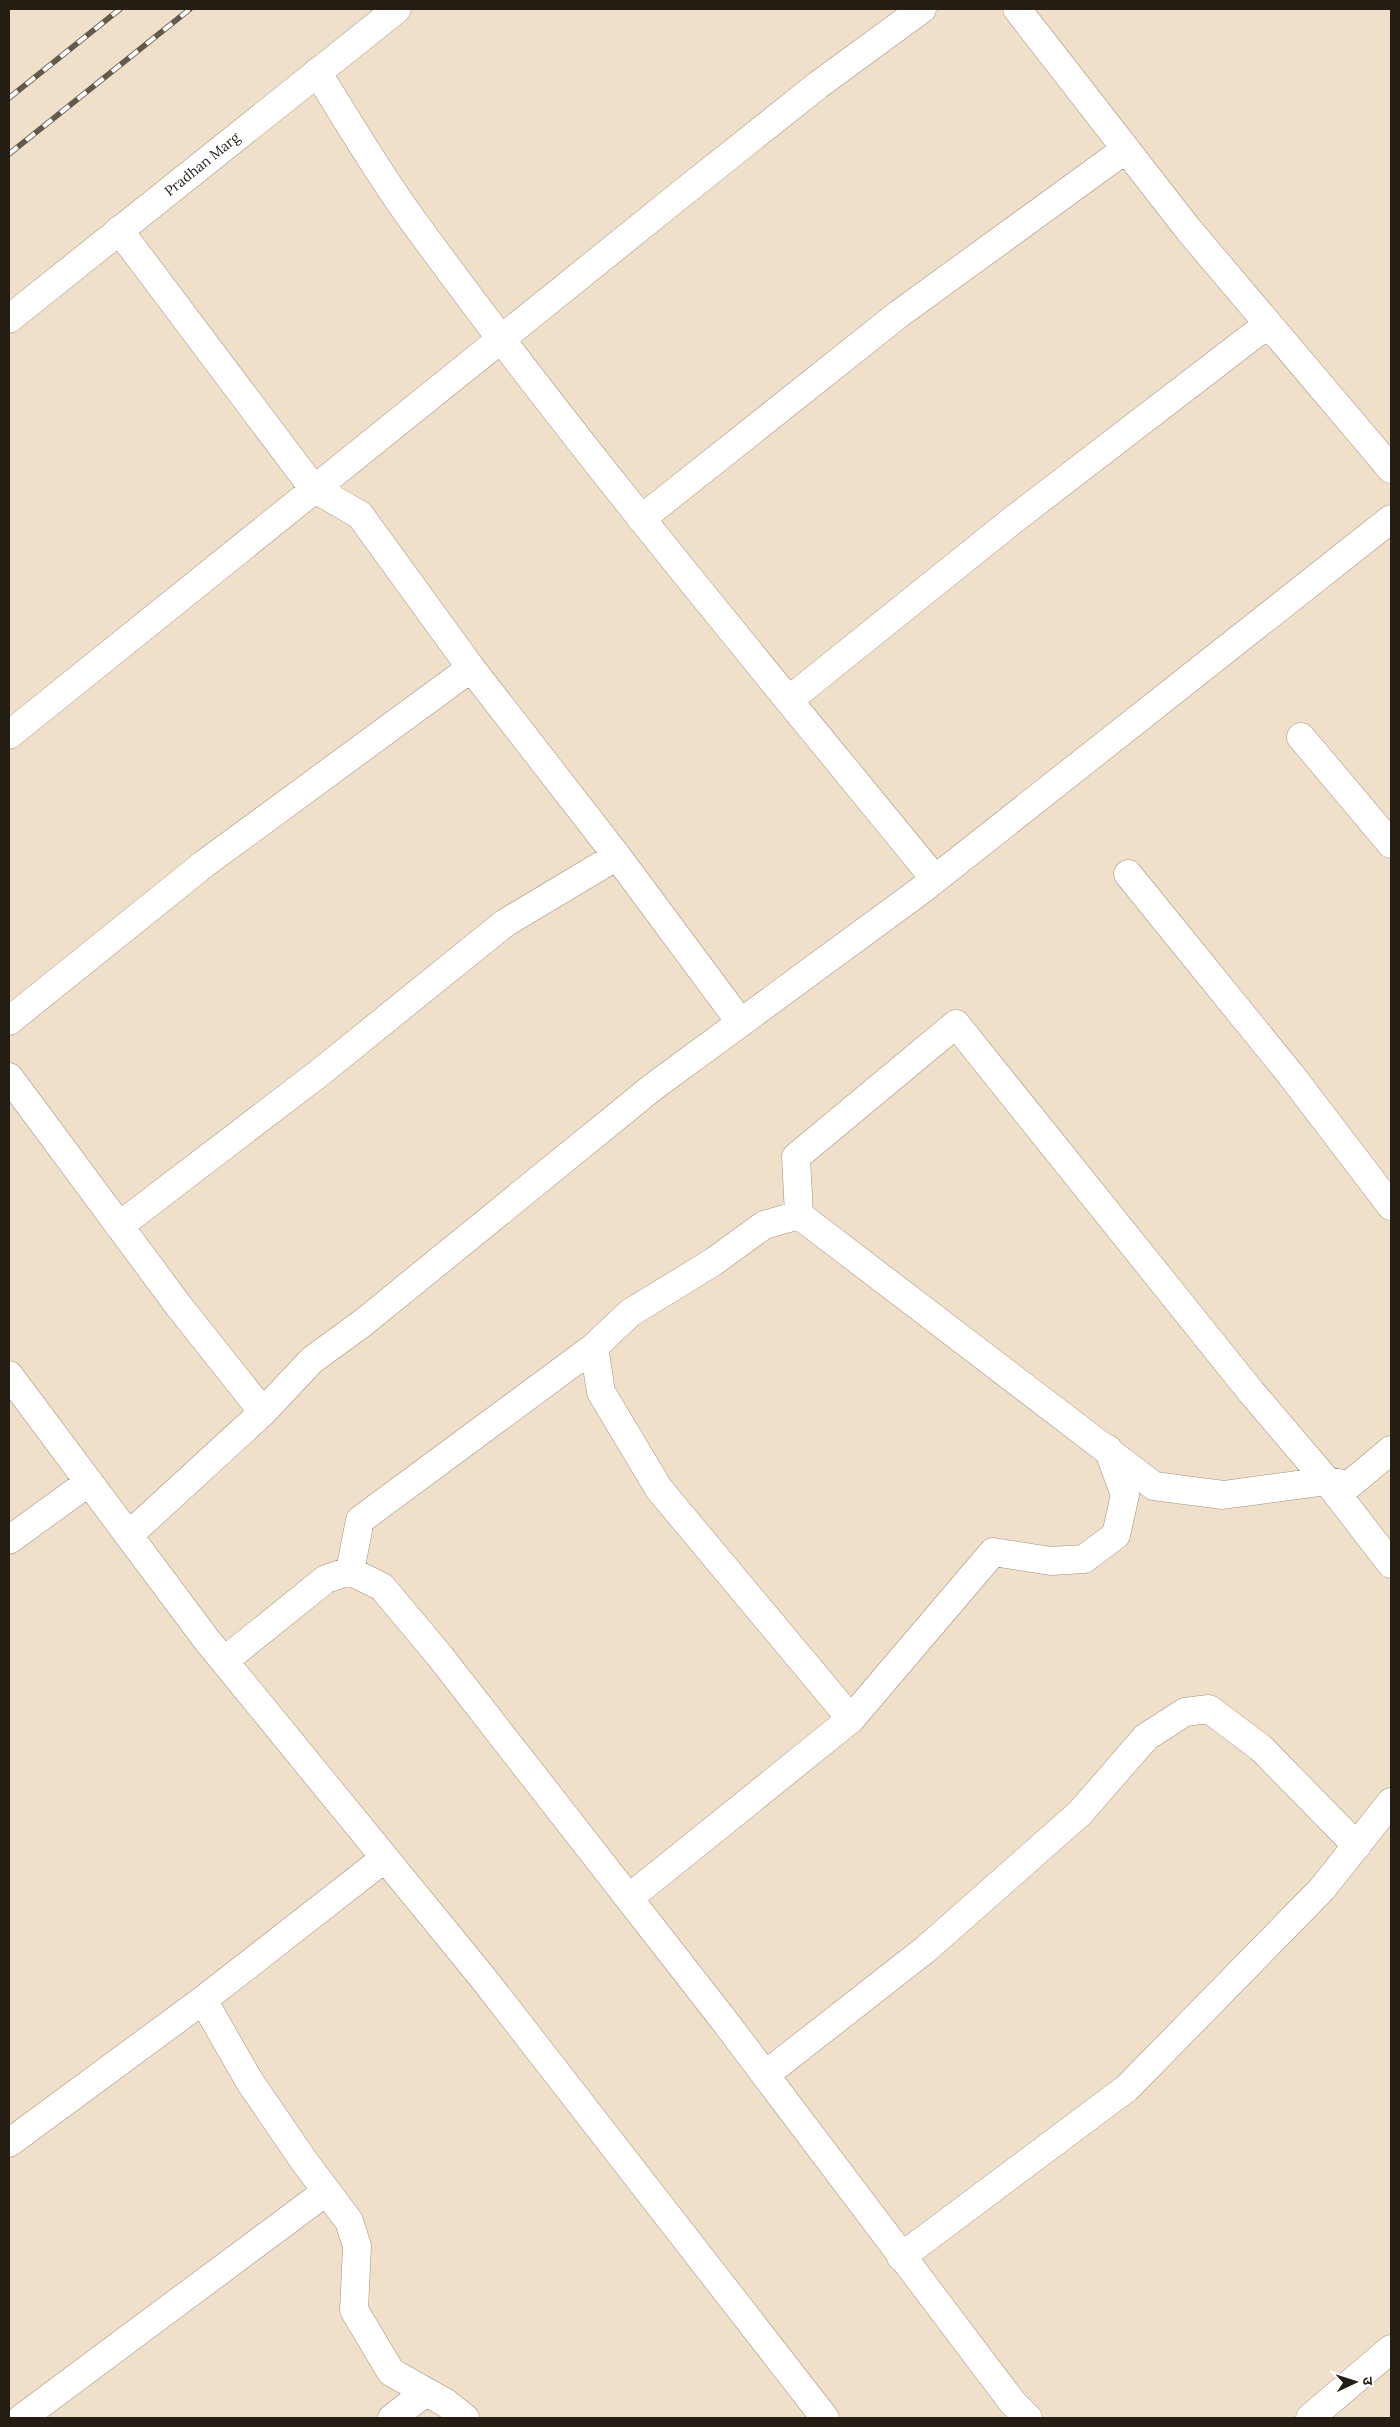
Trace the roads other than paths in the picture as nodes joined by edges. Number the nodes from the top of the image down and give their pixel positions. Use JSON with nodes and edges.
{"nodes":[{"id":1,"x":397,"y":9,"type":"edge"},
{"id":2,"x":922,"y":9,"type":"edge"},
{"id":3,"x":1017,"y":9,"type":"edge"},
{"id":4,"x":317,"y":72,"type":"junction"},
{"id":5,"x":1126,"y":149,"type":"junction"},
{"id":6,"x":120,"y":230,"type":"junction"},
{"id":7,"x":9,"y":319,"type":"edge"},
{"id":8,"x":1268,"y":324,"type":"junction"},
{"id":9,"x":502,"y":337,"type":"junction"},
{"id":10,"x":1391,"y":469,"type":"edge"},
{"id":11,"x":313,"y":488,"type":"junction"},
{"id":12,"x":641,"y":519,"type":"junction"},
{"id":13,"x":1391,"y":519,"type":"edge"},
{"id":14,"x":472,"y":668,"type":"junction"},
{"id":15,"x":789,"y":700,"type":"junction"},
{"id":16,"x":9,"y":735,"type":"edge"},
{"id":17,"x":1301,"y":737,"type":"dead end"},
{"id":18,"x":1391,"y":844,"type":"edge"},
{"id":19,"x":617,"y":856,"type":"junction"},
{"id":20,"x":1128,"y":874,"type":"dead end"},
{"id":21,"x":935,"y":879,"type":"junction"},
{"id":22,"x":9,"y":1021,"type":"edge"},
{"id":23,"x":741,"y":1023,"type":"junction"},
{"id":24,"x":9,"y":1077,"type":"edge"},
{"id":25,"x":1391,"y":1206,"type":"edge"},
{"id":26,"x":799,"y":1215,"type":"junction"},
{"id":27,"x":119,"y":1226,"type":"junction"},
{"id":28,"x":594,"y":1347,"type":"junction"},
{"id":29,"x":9,"y":1375,"type":"edge"},
{"id":30,"x":263,"y":1412,"type":"junction"},
{"id":31,"x":1108,"y":1449,"type":"junction"},
{"id":32,"x":1391,"y":1450,"type":"edge"},
{"id":33,"x":1327,"y":1481,"type":"junction"},
{"id":34,"x":89,"y":1482,"type":"junction"},
{"id":35,"x":129,"y":1535,"type":"junction"},
{"id":36,"x":9,"y":1540,"type":"edge"},
{"id":37,"x":1391,"y":1564,"type":"edge"},
{"id":38,"x":350,"y":1571,"type":"junction"},
{"id":39,"x":224,"y":1661,"type":"junction"},
{"id":40,"x":851,"y":1719,"type":"junction"},
{"id":41,"x":1391,"y":1802,"type":"edge"},
{"id":42,"x":1357,"y":1846,"type":"junction"},
{"id":43,"x":385,"y":1858,"type":"junction"},
{"id":44,"x":628,"y":1898,"type":"junction"},
{"id":45,"x":202,"y":2000,"type":"junction"},
{"id":46,"x":765,"y":2075,"type":"junction"},
{"id":47,"x":9,"y":2143,"type":"edge"},
{"id":48,"x":327,"y":2192,"type":"junction"},
{"id":49,"x":901,"y":2257,"type":"junction"},
{"id":50,"x":1389,"y":2357,"type":"edge"},
{"id":51,"x":426,"y":2392,"type":"junction"},
{"id":52,"x":22,"y":2418,"type":"edge"},
{"id":53,"x":392,"y":2418,"type":"edge"},
{"id":54,"x":465,"y":2418,"type":"edge"},
{"id":55,"x":825,"y":2418,"type":"edge"},
{"id":56,"x":1028,"y":2418,"type":"edge"},
{"id":57,"x":1310,"y":2418,"type":"edge"}],
"edges":[{"from":1,"to":4,"type":"street","name":"Pradhan Marg"},
{"from":2,"to":9,"type":"street"},
{"from":3,"to":5,"type":"street"},
{"from":4,"to":6,"type":"street","name":"Pradhan Marg"},
{"from":4,"to":9,"type":"street"},
{"from":5,"to":8,"type":"street"},
{"from":5,"to":12,"type":"street"},
{"from":6,"to":7,"type":"street","name":"Pradhan Marg"},
{"from":6,"to":11,"type":"street"},
{"from":8,"to":10,"type":"street"},
{"from":8,"to":15,"type":"street"},
{"from":9,"to":11,"type":"street"},
{"from":9,"to":12,"type":"street"},
{"from":11,"to":14,"type":"street"},
{"from":11,"to":16,"type":"street"},
{"from":12,"to":15,"type":"street"},
{"from":13,"to":21,"type":"street"},
{"from":14,"to":19,"type":"street"},
{"from":14,"to":22,"type":"street"},
{"from":15,"to":21,"type":"street"},
{"from":17,"to":18,"type":"street"},
{"from":19,"to":23,"type":"street"},
{"from":19,"to":27,"type":"street"},
{"from":20,"to":25,"type":"street"},
{"from":21,"to":23,"type":"street"},
{"from":23,"to":30,"type":"street"},
{"from":24,"to":27,"type":"street"},
{"from":26,"to":28,"type":"street"},
{"from":26,"to":31,"type":"street"},
{"from":26,"to":33,"type":"street"},
{"from":27,"to":30,"type":"street"},
{"from":28,"to":38,"type":"street"},
{"from":28,"to":40,"type":"street"},
{"from":29,"to":34,"type":"street"},
{"from":30,"to":35,"type":"street"},
{"from":31,"to":33,"type":"street"},
{"from":31,"to":40,"type":"street"},
{"from":32,"to":33,"type":"street"},
{"from":33,"to":37,"type":"street"},
{"from":34,"to":35,"type":"street"},
{"from":34,"to":36,"type":"street"},
{"from":35,"to":39,"type":"street"},
{"from":38,"to":39,"type":"street"},
{"from":38,"to":44,"type":"street"},
{"from":39,"to":43,"type":"street"},
{"from":40,"to":44,"type":"street"},
{"from":41,"to":42,"type":"street"},
{"from":42,"to":46,"type":"street"},
{"from":42,"to":49,"type":"street"},
{"from":43,"to":45,"type":"street"},
{"from":43,"to":55,"type":"street"},
{"from":44,"to":46,"type":"street"},
{"from":45,"to":47,"type":"street"},
{"from":45,"to":48,"type":"street"},
{"from":46,"to":49,"type":"street"},
{"from":48,"to":51,"type":"street"},
{"from":48,"to":52,"type":"street"},
{"from":49,"to":56,"type":"street"},
{"from":50,"to":57,"type":"street"},
{"from":51,"to":53,"type":"street"},
{"from":51,"to":54,"type":"street"}]}
